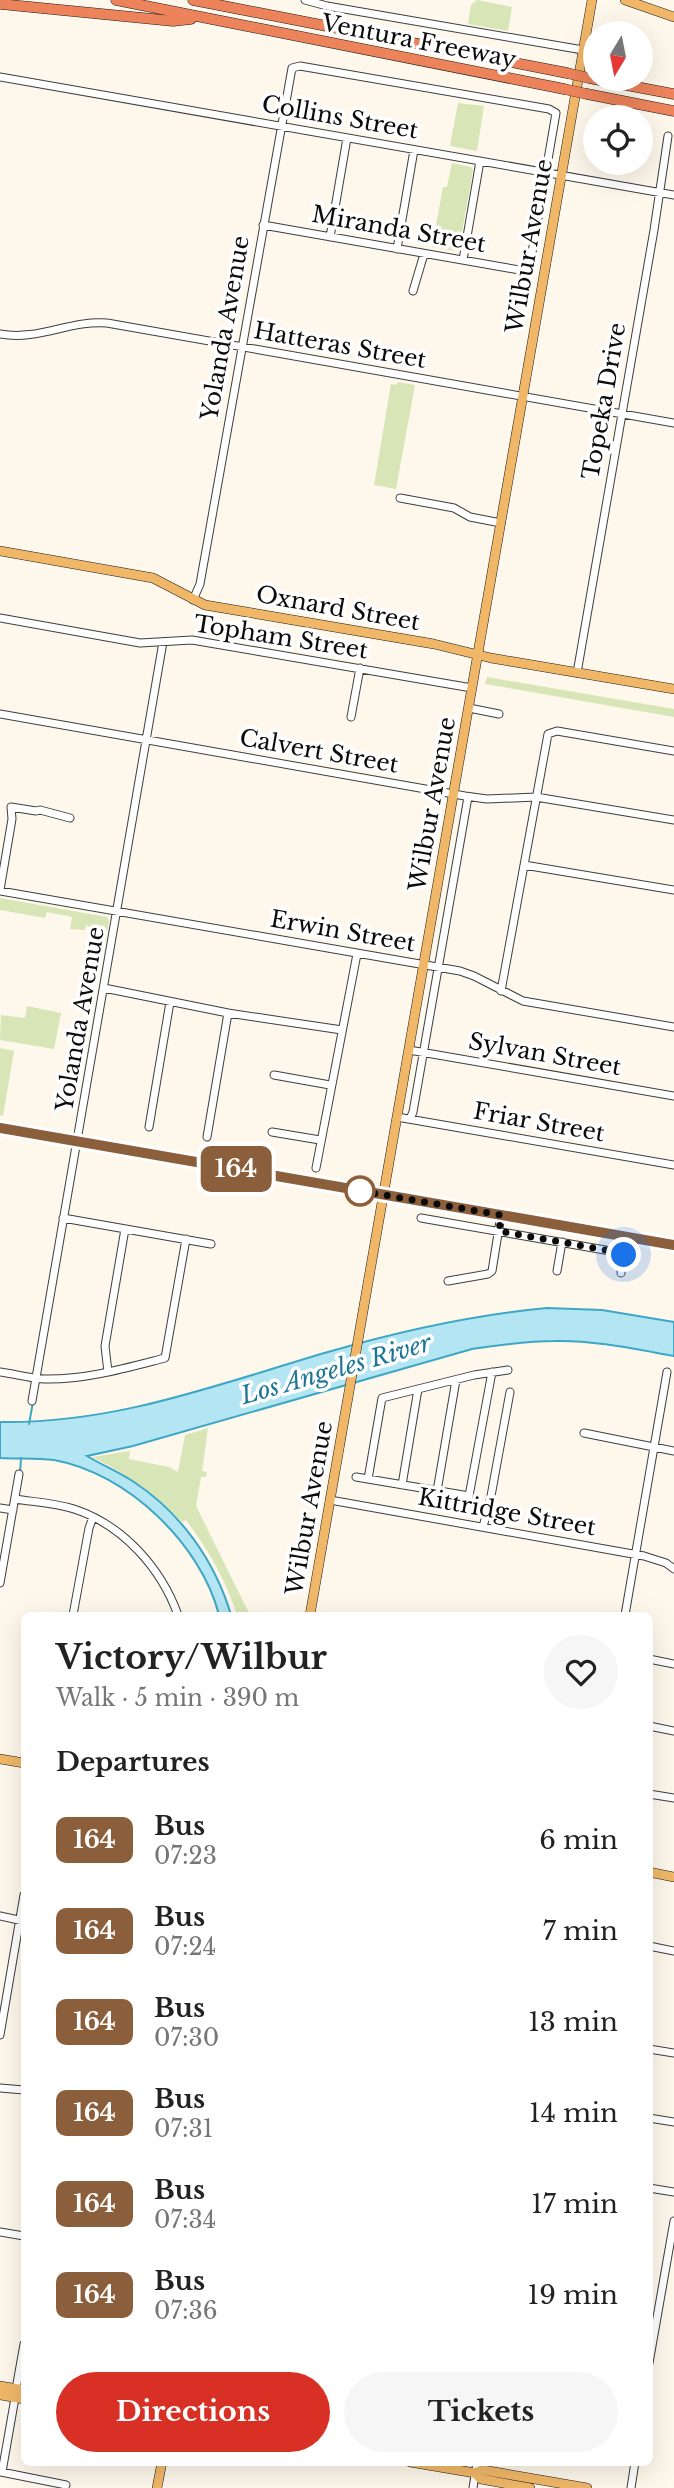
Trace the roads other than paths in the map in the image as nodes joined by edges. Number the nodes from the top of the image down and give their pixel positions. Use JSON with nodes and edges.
{"nodes":[{"id":1,"x":116,"y":0,"type":"edge"},
{"id":2,"x":193,"y":0,"type":"edge"},
{"id":3,"x":217,"y":0,"type":"edge"},
{"id":4,"x":592,"y":0,"type":"edge"},
{"id":5,"x":625,"y":0,"type":"edge"},
{"id":6,"x":305,"y":1,"type":"edge"},
{"id":7,"x":0,"y":4,"type":"edge"},
{"id":8,"x":236,"y":8,"type":"junction"},
{"id":9,"x":674,"y":17,"type":"edge"},
{"id":10,"x":205,"y":18,"type":"junction"},
{"id":11,"x":588,"y":21,"type":"edge"},
{"id":12,"x":583,"y":50,"type":"joint"},
{"id":13,"x":0,"y":77,"type":"edge"},
{"id":14,"x":674,"y":94,"type":"edge"},
{"id":15,"x":555,"y":111,"type":"joint"},
{"id":16,"x":674,"y":111,"type":"edge"},
{"id":17,"x":281,"y":126,"type":"junction"},
{"id":18,"x":668,"y":136,"type":"dead end"},
{"id":19,"x":347,"y":138,"type":"junction"},
{"id":20,"x":414,"y":150,"type":"junction"},
{"id":21,"x":480,"y":161,"type":"junction"},
{"id":22,"x":547,"y":173,"type":"junction"},
{"id":23,"x":561,"y":175,"type":"junction"},
{"id":24,"x":660,"y":192,"type":"junction"},
{"id":25,"x":674,"y":195,"type":"edge"},
{"id":26,"x":263,"y":225,"type":"junction"},
{"id":27,"x":331,"y":237,"type":"junction"},
{"id":28,"x":397,"y":249,"type":"junction"},
{"id":29,"x":424,"y":254,"type":"junction"},
{"id":30,"x":463,"y":260,"type":"junction"},
{"id":31,"x":529,"y":270,"type":"joint"},
{"id":32,"x":413,"y":291,"type":"dead end"},
{"id":33,"x":0,"y":334,"type":"edge"},
{"id":34,"x":242,"y":348,"type":"junction"},
{"id":35,"x":523,"y":396,"type":"junction"},
{"id":36,"x":622,"y":414,"type":"junction"},
{"id":37,"x":674,"y":423,"type":"edge"},
{"id":38,"x":400,"y":498,"type":"dead end"},
{"id":39,"x":501,"y":523,"type":"junction"},
{"id":40,"x":0,"y":551,"type":"edge"},
{"id":41,"x":193,"y":600,"type":"junction"},
{"id":42,"x":0,"y":618,"type":"edge"},
{"id":43,"x":163,"y":642,"type":"junction"},
{"id":44,"x":478,"y":653,"type":"junction"},
{"id":45,"x":360,"y":668,"type":"junction"},
{"id":46,"x":577,"y":673,"type":"junction"},
{"id":47,"x":674,"y":687,"type":"edge"},
{"id":48,"x":472,"y":688,"type":"junction"},
{"id":49,"x":468,"y":708,"type":"junction"},
{"id":50,"x":0,"y":714,"type":"edge"},
{"id":51,"x":499,"y":714,"type":"dead end"},
{"id":52,"x":351,"y":717,"type":"dead end"},
{"id":53,"x":147,"y":740,"type":"junction"},
{"id":54,"x":674,"y":751,"type":"edge"},
{"id":55,"x":454,"y":794,"type":"junction"},
{"id":56,"x":468,"y":797,"type":"junction"},
{"id":57,"x":536,"y":797,"type":"junction"},
{"id":58,"x":70,"y":818,"type":"dead end"},
{"id":59,"x":674,"y":820,"type":"edge"},
{"id":60,"x":524,"y":865,"type":"junction"},
{"id":61,"x":0,"y":890,"type":"edge"},
{"id":62,"x":674,"y":890,"type":"edge"},
{"id":63,"x":118,"y":912,"type":"junction"},
{"id":64,"x":357,"y":954,"type":"junction"},
{"id":65,"x":424,"y":965,"type":"junction"},
{"id":66,"x":438,"y":967,"type":"junction"},
{"id":67,"x":104,"y":988,"type":"junction"},
{"id":68,"x":501,"y":991,"type":"junction"},
{"id":69,"x":170,"y":1002,"type":"junction"},
{"id":70,"x":228,"y":1013,"type":"junction"},
{"id":71,"x":674,"y":1027,"type":"edge"},
{"id":72,"x":342,"y":1030,"type":"junction"},
{"id":73,"x":409,"y":1050,"type":"junction"},
{"id":74,"x":424,"y":1052,"type":"junction"},
{"id":75,"x":274,"y":1075,"type":"dead end"},
{"id":76,"x":330,"y":1085,"type":"junction"},
{"id":77,"x":674,"y":1096,"type":"edge"},
{"id":78,"x":397,"y":1116,"type":"junction"},
{"id":79,"x":410,"y":1119,"type":"junction"},
{"id":80,"x":149,"y":1127,"type":"dead end"},
{"id":81,"x":0,"y":1128,"type":"edge"},
{"id":82,"x":272,"y":1132,"type":"dead end"},
{"id":83,"x":207,"y":1137,"type":"dead end"},
{"id":84,"x":320,"y":1140,"type":"junction"},
{"id":85,"x":78,"y":1141,"type":"junction"},
{"id":86,"x":674,"y":1165,"type":"edge"},
{"id":87,"x":316,"y":1168,"type":"dead end"},
{"id":88,"x":383,"y":1195,"type":"junction"},
{"id":89,"x":501,"y":1215,"type":"junction"},
{"id":90,"x":63,"y":1218,"type":"junction"},
{"id":91,"x":421,"y":1218,"type":"dead end"},
{"id":92,"x":125,"y":1229,"type":"junction"},
{"id":93,"x":499,"y":1231,"type":"junction"},
{"id":94,"x":186,"y":1239,"type":"junction"},
{"id":95,"x":562,"y":1242,"type":"junction"},
{"id":96,"x":211,"y":1244,"type":"dead end"},
{"id":97,"x":674,"y":1245,"type":"edge"},
{"id":98,"x":557,"y":1271,"type":"dead end"},
{"id":99,"x":621,"y":1273,"type":"dead end"},
{"id":100,"x":447,"y":1281,"type":"dead end"},
{"id":101,"x":508,"y":1370,"type":"dead end"},
{"id":102,"x":0,"y":1372,"type":"edge"},
{"id":103,"x":108,"y":1372,"type":"junction"},
{"id":104,"x":492,"y":1372,"type":"junction"},
{"id":105,"x":667,"y":1372,"type":"dead end"},
{"id":106,"x":36,"y":1378,"type":"junction"},
{"id":107,"x":456,"y":1380,"type":"junction"},
{"id":108,"x":418,"y":1389,"type":"junction"},
{"id":109,"x":510,"y":1392,"type":"dead end"},
{"id":110,"x":32,"y":1401,"type":"dead end"},
{"id":111,"x":584,"y":1433,"type":"dead end"},
{"id":112,"x":654,"y":1448,"type":"junction"},
{"id":113,"x":674,"y":1451,"type":"edge"},
{"id":114,"x":19,"y":1474,"type":"dead end"},
{"id":115,"x":356,"y":1477,"type":"dead end"},
{"id":116,"x":368,"y":1479,"type":"junction"},
{"id":117,"x":402,"y":1485,"type":"junction"},
{"id":118,"x":437,"y":1491,"type":"junction"},
{"id":119,"x":15,"y":1499,"type":"junction"},
{"id":120,"x":330,"y":1500,"type":"junction"},
{"id":121,"x":0,"y":1508,"type":"edge"},
{"id":122,"x":13,"y":1510,"type":"junction"},
{"id":123,"x":93,"y":1517,"type":"junction"},
{"id":124,"x":483,"y":1527,"type":"junction"},
{"id":125,"x":636,"y":1555,"type":"junction"},
{"id":126,"x":674,"y":1569,"type":"edge"},
{"id":127,"x":0,"y":1583,"type":"edge"},
{"id":128,"x":74,"y":1612,"type":"edge"},
{"id":129,"x":177,"y":1612,"type":"edge"},
{"id":130,"x":311,"y":1612,"type":"edge"},
{"id":131,"x":626,"y":1612,"type":"edge"},
{"id":132,"x":653,"y":1660,"type":"edge"},
{"id":133,"x":674,"y":1664,"type":"edge"},
{"id":134,"x":653,"y":1727,"type":"edge"},
{"id":135,"x":674,"y":1731,"type":"edge"},
{"id":136,"x":0,"y":1759,"type":"edge"},
{"id":137,"x":21,"y":1762,"type":"edge"},
{"id":138,"x":653,"y":1795,"type":"edge"},
{"id":139,"x":674,"y":1798,"type":"edge"},
{"id":140,"x":653,"y":1873,"type":"edge"},
{"id":141,"x":674,"y":1877,"type":"edge"},
{"id":142,"x":0,"y":1916,"type":"edge"},
{"id":143,"x":21,"y":1920,"type":"edge"},
{"id":144,"x":21,"y":1925,"type":"edge"},
{"id":145,"x":653,"y":1948,"type":"edge"},
{"id":146,"x":674,"y":1951,"type":"edge"},
{"id":147,"x":0,"y":2035,"type":"edge"},
{"id":148,"x":653,"y":2050,"type":"edge"},
{"id":149,"x":674,"y":2053,"type":"edge"},
{"id":150,"x":0,"y":2088,"type":"edge"},
{"id":151,"x":21,"y":2090,"type":"edge"},
{"id":152,"x":653,"y":2119,"type":"edge"},
{"id":153,"x":674,"y":2122,"type":"edge"},
{"id":154,"x":653,"y":2189,"type":"edge"},
{"id":155,"x":674,"y":2192,"type":"edge"},
{"id":156,"x":674,"y":2221,"type":"edge"},
{"id":157,"x":0,"y":2232,"type":"edge"},
{"id":158,"x":21,"y":2236,"type":"edge"},
{"id":159,"x":653,"y":2339,"type":"edge"},
{"id":160,"x":0,"y":2386,"type":"edge"},
{"id":161,"x":20,"y":2394,"type":"edge"},
{"id":162,"x":0,"y":2395,"type":"edge"},
{"id":163,"x":161,"y":2466,"type":"edge"},
{"id":164,"x":438,"y":2466,"type":"edge"},
{"id":165,"x":476,"y":2466,"type":"edge"},
{"id":166,"x":634,"y":2466,"type":"edge"},
{"id":167,"x":1,"y":2472,"type":"edge"},
{"id":168,"x":475,"y":2473,"type":"junction"},
{"id":169,"x":66,"y":2485,"type":"dead end"},
{"id":170,"x":157,"y":2488,"type":"edge"},
{"id":171,"x":473,"y":2488,"type":"edge"},
{"id":172,"x":530,"y":2488,"type":"edge"},
{"id":173,"x":587,"y":2488,"type":"edge"},
{"id":174,"x":631,"y":2488,"type":"edge"}],
"edges":[{"from":1,"to":10,"type":"highway","name":"Ventura Freeway"},
{"from":2,"to":8,"type":"highway","name":"Ventura Freeway"},
{"from":3,"to":8,"type":"highway"},
{"from":4,"to":11,"type":"main road","name":"Wilbur Avenue"},
{"from":5,"to":9,"type":"main road"},
{"from":6,"to":12,"type":"street"},
{"from":7,"to":10,"type":"highway"},
{"from":8,"to":14,"type":"highway","name":"Ventura Freeway","bridge":true},
{"from":10,"to":16,"type":"highway","name":"Ventura Freeway","bridge":true},
{"from":12,"to":23,"type":"main road","name":"Wilbur Avenue"},
{"from":13,"to":17,"type":"street","name":"Collins Street"},
{"from":15,"to":17,"type":"street","name":"Yolanda Avenue"},
{"from":15,"to":22,"type":"street","name":"Wilbur Avenue"},
{"from":17,"to":19,"type":"street","name":"Collins Street"},
{"from":17,"to":26,"type":"street","name":"Yolanda Avenue"},
{"from":18,"to":24,"type":"street","name":"Topeka Drive"},
{"from":19,"to":20,"type":"street","name":"Collins Street"},
{"from":19,"to":27,"type":"street"},
{"from":20,"to":21,"type":"street","name":"Collins Street"},
{"from":20,"to":28,"type":"street"},
{"from":21,"to":22,"type":"street","name":"Collins Street"},
{"from":21,"to":30,"type":"street"},
{"from":22,"to":23,"type":"street","name":"Collins Street"},
{"from":22,"to":31,"type":"street","name":"Wilbur Avenue"},
{"from":23,"to":24,"type":"street","name":"Collins Street"},
{"from":23,"to":35,"type":"main road","name":"Wilbur Avenue"},
{"from":24,"to":25,"type":"street","name":"Collins Street"},
{"from":24,"to":36,"type":"street","name":"Topeka Drive"},
{"from":26,"to":27,"type":"street","name":"Miranda Street"},
{"from":26,"to":34,"type":"street","name":"Yolanda Avenue"},
{"from":27,"to":28,"type":"street","name":"Miranda Street"},
{"from":28,"to":29,"type":"street","name":"Miranda Street"},
{"from":29,"to":30,"type":"street","name":"Miranda Street"},
{"from":29,"to":32,"type":"street"},
{"from":30,"to":31,"type":"street","name":"Miranda Street"},
{"from":33,"to":34,"type":"street","name":"Hatteras Street"},
{"from":34,"to":35,"type":"street","name":"Hatteras Street"},
{"from":34,"to":41,"type":"street","name":"Yolanda Avenue"},
{"from":35,"to":36,"type":"street","name":"Hatteras Street"},
{"from":35,"to":39,"type":"main road","name":"Wilbur Avenue"},
{"from":36,"to":37,"type":"street","name":"Hatteras Street"},
{"from":36,"to":46,"type":"street","name":"Topeka Drive"},
{"from":38,"to":39,"type":"street"},
{"from":39,"to":44,"type":"main road","name":"Wilbur Avenue"},
{"from":40,"to":41,"type":"main road","name":"Oxnard Street"},
{"from":41,"to":44,"type":"main road","name":"Oxnard Street"},
{"from":42,"to":43,"type":"street","name":"Topham Street"},
{"from":43,"to":45,"type":"street","name":"Topham Street"},
{"from":43,"to":53,"type":"street","name":"Yolanda Avenue"},
{"from":44,"to":46,"type":"main road","name":"Oxnard Street"},
{"from":44,"to":48,"type":"main road","name":"Wilbur Avenue"},
{"from":45,"to":48,"type":"street","name":"Topham Street"},
{"from":45,"to":52,"type":"street"},
{"from":46,"to":47,"type":"main road","name":"Oxnard Street"},
{"from":48,"to":49,"type":"main road","name":"Wilbur Avenue"},
{"from":49,"to":51,"type":"street"},
{"from":49,"to":55,"type":"main road","name":"Wilbur Avenue"},
{"from":50,"to":53,"type":"street","name":"Calvert Street"},
{"from":53,"to":55,"type":"street","name":"Calvert Street"},
{"from":53,"to":63,"type":"street","name":"Yolanda Avenue"},
{"from":54,"to":57,"type":"street"},
{"from":55,"to":56,"type":"street","name":"Calvert Street"},
{"from":55,"to":65,"type":"main road","name":"Wilbur Avenue"},
{"from":56,"to":57,"type":"street","name":"Calvert Street"},
{"from":56,"to":66,"type":"street","name":"Wilbur Avenue"},
{"from":57,"to":59,"type":"street","name":"Calvert Street"},
{"from":57,"to":60,"type":"street"},
{"from":58,"to":61,"type":"street"},
{"from":60,"to":62,"type":"street"},
{"from":60,"to":68,"type":"street"},
{"from":61,"to":63,"type":"street","name":"Erwin Street"},
{"from":63,"to":64,"type":"street","name":"Erwin Street"},
{"from":63,"to":67,"type":"street","name":"Yolanda Avenue"},
{"from":64,"to":65,"type":"street","name":"Erwin Street"},
{"from":64,"to":72,"type":"street"},
{"from":65,"to":66,"type":"street","name":"Erwin Street"},
{"from":65,"to":73,"type":"main road","name":"Wilbur Avenue"},
{"from":66,"to":68,"type":"street","name":"Erwin Street"},
{"from":66,"to":74,"type":"street","name":"Wilbur Avenue"},
{"from":67,"to":69,"type":"street"},
{"from":67,"to":85,"type":"street","name":"Yolanda Avenue"},
{"from":68,"to":71,"type":"street","name":"Erwin Street"},
{"from":69,"to":70,"type":"street"},
{"from":69,"to":80,"type":"street"},
{"from":70,"to":72,"type":"street"},
{"from":70,"to":83,"type":"street"},
{"from":72,"to":76,"type":"street"},
{"from":73,"to":74,"type":"street","name":"Sylvan Street"},
{"from":73,"to":78,"type":"main road","name":"Wilbur Avenue"},
{"from":74,"to":77,"type":"street","name":"Sylvan Street"},
{"from":74,"to":79,"type":"street","name":"Wilbur Avenue"},
{"from":75,"to":76,"type":"street"},
{"from":76,"to":84,"type":"street"},
{"from":78,"to":79,"type":"street","name":"Friar Street"},
{"from":78,"to":88,"type":"main road","name":"Wilbur Avenue"},
{"from":79,"to":86,"type":"street","name":"Friar Street"},
{"from":81,"to":85,"type":"main road"},
{"from":82,"to":84,"type":"street"},
{"from":84,"to":87,"type":"street"},
{"from":85,"to":88,"type":"main road"},
{"from":85,"to":90,"type":"street","name":"Yolanda Avenue"},
{"from":88,"to":89,"type":"main road"},
{"from":88,"to":120,"type":"main road","name":"Wilbur Avenue"},
{"from":89,"to":93,"type":"street"},
{"from":89,"to":97,"type":"main road"},
{"from":90,"to":92,"type":"street"},
{"from":90,"to":106,"type":"street","name":"Yolanda Avenue"},
{"from":91,"to":93,"type":"street"},
{"from":92,"to":94,"type":"street"},
{"from":92,"to":103,"type":"street"},
{"from":93,"to":95,"type":"street"},
{"from":93,"to":100,"type":"street"},
{"from":94,"to":96,"type":"street"},
{"from":94,"to":103,"type":"street"},
{"from":95,"to":98,"type":"street"},
{"from":95,"to":99,"type":"street"},
{"from":101,"to":104,"type":"street"},
{"from":102,"to":106,"type":"street"},
{"from":103,"to":106,"type":"street"},
{"from":104,"to":107,"type":"street"},
{"from":104,"to":118,"type":"street"},
{"from":105,"to":112,"type":"street"},
{"from":106,"to":110,"type":"street","name":"Yolanda Avenue"},
{"from":107,"to":108,"type":"street"},
{"from":107,"to":118,"type":"street"},
{"from":108,"to":116,"type":"street"},
{"from":108,"to":117,"type":"street"},
{"from":109,"to":124,"type":"street"},
{"from":111,"to":112,"type":"street"},
{"from":112,"to":113,"type":"street"},
{"from":112,"to":125,"type":"street"},
{"from":114,"to":119,"type":"street"},
{"from":115,"to":116,"type":"street"},
{"from":116,"to":117,"type":"street"},
{"from":117,"to":118,"type":"street"},
{"from":119,"to":122,"type":"street"},
{"from":119,"to":123,"type":"street"},
{"from":120,"to":124,"type":"street","name":"Kittridge Street"},
{"from":120,"to":130,"type":"main road","name":"Wilbur Avenue"},
{"from":121,"to":122,"type":"street"},
{"from":122,"to":127,"type":"street"},
{"from":123,"to":128,"type":"street"},
{"from":123,"to":129,"type":"street"},
{"from":124,"to":125,"type":"street","name":"Kittridge Street"},
{"from":125,"to":126,"type":"street","name":"Kittridge Street"},
{"from":125,"to":131,"type":"street"},
{"from":132,"to":133,"type":"street"},
{"from":134,"to":135,"type":"street"},
{"from":136,"to":137,"type":"main road"},
{"from":138,"to":139,"type":"street"},
{"from":140,"to":141,"type":"main road"},
{"from":142,"to":143,"type":"street"},
{"from":144,"to":147,"type":"street"},
{"from":145,"to":146,"type":"street"},
{"from":148,"to":149,"type":"street"},
{"from":150,"to":151,"type":"street"},
{"from":152,"to":153,"type":"street"},
{"from":154,"to":155,"type":"street"},
{"from":156,"to":159,"type":"street"},
{"from":157,"to":158,"type":"street"},
{"from":160,"to":161,"type":"main road"},
{"from":161,"to":162,"type":"main road"},
{"from":161,"to":167,"type":"street"},
{"from":163,"to":170,"type":"main road"},
{"from":164,"to":168,"type":"main road"},
{"from":165,"to":168,"type":"street"},
{"from":166,"to":174,"type":"street"},
{"from":167,"to":169,"type":"street"},
{"from":168,"to":171,"type":"street"},
{"from":168,"to":172,"type":"main road"},
{"from":168,"to":173,"type":"main road"}]}
